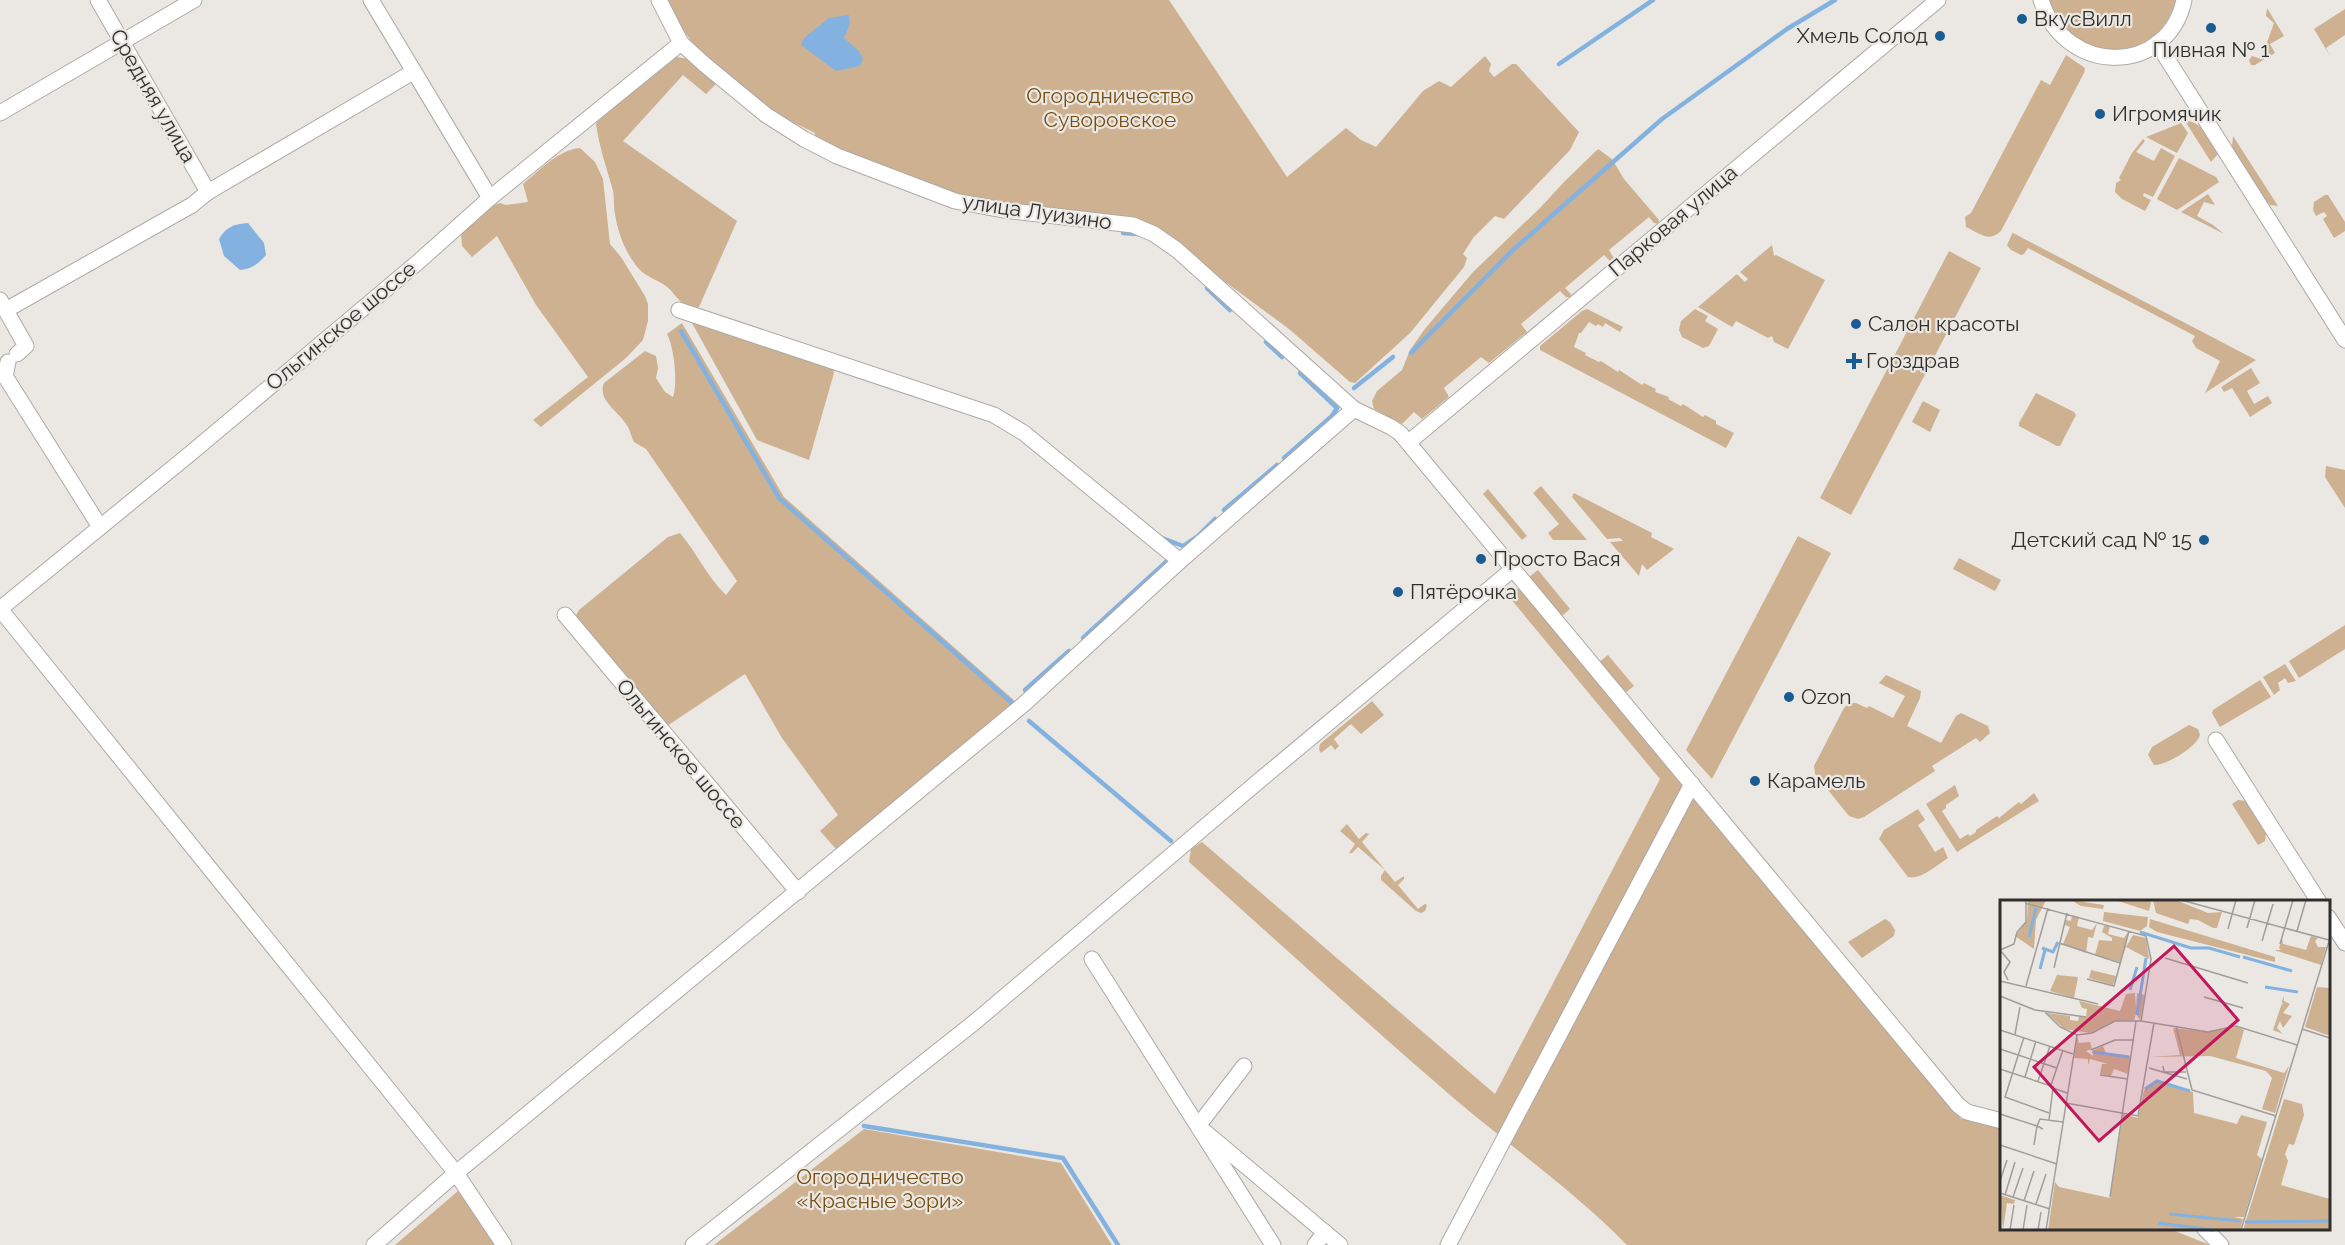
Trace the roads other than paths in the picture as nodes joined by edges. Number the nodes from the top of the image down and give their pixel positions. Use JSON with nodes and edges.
{"nodes":[{"id":1,"x":98,"y":0,"type":"edge"},
{"id":2,"x":194,"y":0,"type":"edge"},
{"id":3,"x":371,"y":0,"type":"edge"},
{"id":4,"x":659,"y":0,"type":"edge"},
{"id":5,"x":1938,"y":0,"type":"edge"},
{"id":6,"x":2041,"y":0,"type":"edge"},
{"id":7,"x":2184,"y":0,"type":"edge"},
{"id":8,"x":122,"y":42,"type":"junction"},
{"id":9,"x":681,"y":43,"type":"junction"},
{"id":10,"x":2157,"y":43,"type":"junction"},
{"id":11,"x":413,"y":72,"type":"junction"},
{"id":12,"x":0,"y":113,"type":"edge"},
{"id":13,"x":208,"y":192,"type":"junction"},
{"id":14,"x":490,"y":198,"type":"junction"},
{"id":15,"x":3,"y":305,"type":"edge"},
{"id":16,"x":679,"y":310,"type":"dead end"},
{"id":17,"x":2345,"y":340,"type":"edge"},
{"id":18,"x":8,"y":363,"type":"edge"},
{"id":19,"x":1354,"y":409,"type":"junction"},
{"id":20,"x":1408,"y":442,"type":"junction"},
{"id":21,"x":100,"y":527,"type":"junction"},
{"id":22,"x":1180,"y":561,"type":"junction"},
{"id":23,"x":1513,"y":569,"type":"junction"},
{"id":24,"x":0,"y":609,"type":"edge"},
{"id":25,"x":565,"y":615,"type":"dead end"},
{"id":26,"x":2216,"y":740,"type":"dead end"},
{"id":27,"x":1692,"y":784,"type":"junction"},
{"id":28,"x":798,"y":892,"type":"junction"},
{"id":29,"x":2318,"y":900,"type":"edge"},
{"id":30,"x":2330,"y":920,"type":"edge"},
{"id":31,"x":2345,"y":943,"type":"edge"},
{"id":32,"x":1092,"y":959,"type":"dead end"},
{"id":33,"x":1244,"y":1066,"type":"dead end"},
{"id":34,"x":2000,"y":1121,"type":"edge"},
{"id":35,"x":1198,"y":1126,"type":"junction"},
{"id":36,"x":456,"y":1173,"type":"junction"},
{"id":37,"x":2206,"y":1230,"type":"edge"},
{"id":38,"x":1325,"y":1232,"type":"junction"},
{"id":39,"x":375,"y":1245,"type":"edge"},
{"id":40,"x":504,"y":1245,"type":"edge"},
{"id":41,"x":693,"y":1245,"type":"edge"},
{"id":42,"x":1273,"y":1245,"type":"edge"},
{"id":43,"x":1315,"y":1245,"type":"edge"},
{"id":44,"x":1340,"y":1245,"type":"edge"},
{"id":45,"x":1449,"y":1245,"type":"edge"},
{"id":46,"x":2221,"y":1245,"type":"edge"}],
"edges":[{"from":1,"to":8,"type":"street","name":"Средняя улица"},
{"from":2,"to":8,"type":"street"},
{"from":3,"to":11,"type":"street"},
{"from":4,"to":9,"type":"street","name":"улица Луизино"},
{"from":5,"to":20,"type":"street","name":"Парковая улица"},
{"from":6,"to":10,"type":"street"},
{"from":7,"to":10,"type":"street"},
{"from":8,"to":12,"type":"street"},
{"from":8,"to":13,"type":"street","name":"Средняя улица"},
{"from":9,"to":14,"type":"street","name":"Ольгинское шоссе"},
{"from":9,"to":19,"type":"street","name":"улица Луизино"},
{"from":10,"to":17,"type":"street"},
{"from":11,"to":13,"type":"street"},
{"from":11,"to":14,"type":"street"},
{"from":13,"to":15,"type":"street"},
{"from":14,"to":21,"type":"street","name":"Ольгинское шоссе"},
{"from":15,"to":18,"type":"street"},
{"from":16,"to":22,"type":"street"},
{"from":18,"to":21,"type":"street"},
{"from":19,"to":20,"type":"street","name":"улица Луизино"},
{"from":19,"to":22,"type":"street"},
{"from":20,"to":23,"type":"street","name":"улица Луизино"},
{"from":21,"to":24,"type":"street","name":"Ольгинское шоссе"},
{"from":22,"to":28,"type":"street"},
{"from":23,"to":27,"type":"street","name":"улица Луизино"},
{"from":23,"to":41,"type":"street"},
{"from":24,"to":36,"type":"street"},
{"from":25,"to":28,"type":"street","name":"Ольгинское шоссе"},
{"from":26,"to":29,"type":"street"},
{"from":27,"to":34,"type":"street","name":"улица Луизино"},
{"from":27,"to":45,"type":"street"},
{"from":28,"to":36,"type":"street"},
{"from":30,"to":31,"type":"street"},
{"from":32,"to":35,"type":"street"},
{"from":33,"to":35,"type":"street"},
{"from":35,"to":38,"type":"street"},
{"from":35,"to":42,"type":"street"},
{"from":36,"to":39,"type":"street"},
{"from":36,"to":40,"type":"street"},
{"from":37,"to":46,"type":"street"},
{"from":38,"to":43,"type":"street"},
{"from":38,"to":44,"type":"street"}]}
